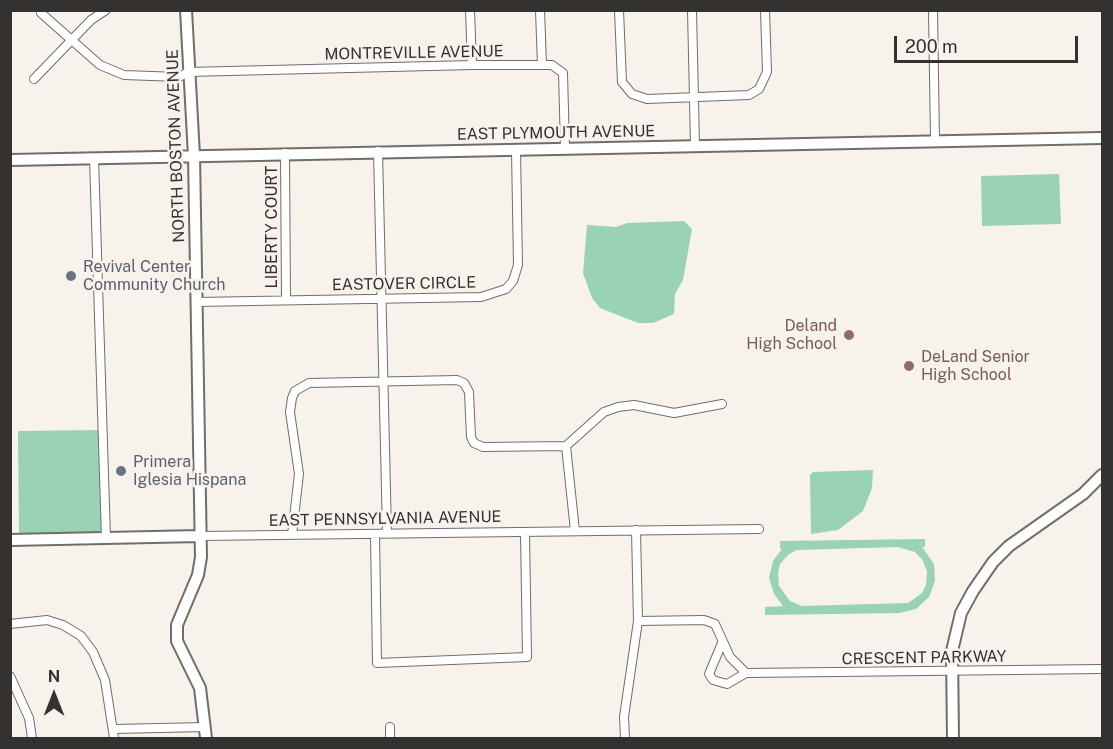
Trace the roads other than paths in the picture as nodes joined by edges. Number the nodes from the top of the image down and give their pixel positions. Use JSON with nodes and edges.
{"nodes":[{"id":1,"x":106,"y":10,"type":"edge"},
{"id":2,"x":186,"y":10,"type":"edge"},
{"id":3,"x":470,"y":10,"type":"edge"},
{"id":4,"x":540,"y":10,"type":"edge"},
{"id":5,"x":620,"y":10,"type":"edge"},
{"id":6,"x":692,"y":10,"type":"edge"},
{"id":7,"x":765,"y":10,"type":"edge"},
{"id":8,"x":933,"y":10,"type":"edge"},
{"id":9,"x":41,"y":13,"type":"dead end"},
{"id":10,"x":72,"y":40,"type":"junction"},
{"id":11,"x":472,"y":64,"type":"junction"},
{"id":12,"x":542,"y":64,"type":"junction"},
{"id":13,"x":188,"y":72,"type":"junction"},
{"id":14,"x":34,"y":79,"type":"dead end"},
{"id":15,"x":694,"y":98,"type":"junction"},
{"id":16,"x":1102,"y":138,"type":"edge"},
{"id":17,"x":936,"y":141,"type":"junction"},
{"id":18,"x":695,"y":146,"type":"junction"},
{"id":19,"x":565,"y":148,"type":"junction"},
{"id":20,"x":378,"y":151,"type":"junction"},
{"id":21,"x":516,"y":151,"type":"junction"},
{"id":22,"x":285,"y":153,"type":"junction"},
{"id":23,"x":194,"y":156,"type":"junction"},
{"id":24,"x":94,"y":158,"type":"junction"},
{"id":25,"x":10,"y":160,"type":"edge"},
{"id":26,"x":380,"y":298,"type":"junction"},
{"id":27,"x":286,"y":300,"type":"junction"},
{"id":28,"x":196,"y":302,"type":"junction"},
{"id":29,"x":383,"y":382,"type":"junction"},
{"id":30,"x":722,"y":404,"type":"dead end"},
{"id":31,"x":566,"y":446,"type":"junction"},
{"id":32,"x":1102,"y":475,"type":"edge"},
{"id":33,"x":759,"y":529,"type":"dead end"},
{"id":34,"x":636,"y":530,"type":"junction"},
{"id":35,"x":575,"y":531,"type":"junction"},
{"id":36,"x":525,"y":532,"type":"junction"},
{"id":37,"x":387,"y":533,"type":"junction"},
{"id":38,"x":375,"y":534,"type":"junction"},
{"id":39,"x":292,"y":535,"type":"junction"},
{"id":40,"x":200,"y":536,"type":"junction"},
{"id":41,"x":106,"y":538,"type":"junction"},
{"id":42,"x":10,"y":540,"type":"edge"},
{"id":43,"x":638,"y":621,"type":"junction"},
{"id":44,"x":10,"y":624,"type":"edge"},
{"id":45,"x":722,"y":643,"type":"junction"},
{"id":46,"x":1102,"y":669,"type":"edge"},
{"id":47,"x":951,"y":671,"type":"junction"},
{"id":48,"x":746,"y":673,"type":"junction"},
{"id":49,"x":10,"y":676,"type":"edge"},
{"id":50,"x":390,"y":727,"type":"dead end"},
{"id":51,"x":114,"y":729,"type":"junction"},
{"id":52,"x":205,"y":733,"type":"edge"},
{"id":53,"x":32,"y":738,"type":"edge"},
{"id":54,"x":114,"y":738,"type":"edge"},
{"id":55,"x":390,"y":738,"type":"edge"},
{"id":56,"x":625,"y":738,"type":"edge"},
{"id":57,"x":953,"y":738,"type":"edge"}],
"edges":[{"from":1,"to":10,"type":"street"},
{"from":2,"to":13,"type":"street","name":"NORTH BOSTON AVENUE"},
{"from":3,"to":11,"type":"street"},
{"from":4,"to":12,"type":"street"},
{"from":5,"to":15,"type":"street"},
{"from":6,"to":15,"type":"street"},
{"from":7,"to":15,"type":"street"},
{"from":8,"to":17,"type":"street"},
{"from":9,"to":10,"type":"street","name":"MONTREVILLE AVENUE"},
{"from":10,"to":13,"type":"street","name":"MONTREVILLE AVENUE"},
{"from":10,"to":14,"type":"street"},
{"from":11,"to":12,"type":"street","name":"MONTREVILLE AVENUE"},
{"from":11,"to":13,"type":"street","name":"MONTREVILLE AVENUE"},
{"from":12,"to":19,"type":"street"},
{"from":13,"to":23,"type":"street","name":"NORTH BOSTON AVENUE"},
{"from":15,"to":18,"type":"street"},
{"from":16,"to":17,"type":"street","name":"EAST PLYMOUTH AVENUE"},
{"from":17,"to":18,"type":"street","name":"EAST PLYMOUTH AVENUE"},
{"from":18,"to":19,"type":"street","name":"EAST PLYMOUTH AVENUE"},
{"from":19,"to":21,"type":"street","name":"EAST PLYMOUTH AVENUE"},
{"from":20,"to":21,"type":"street","name":"EAST PLYMOUTH AVENUE"},
{"from":20,"to":22,"type":"street","name":"EAST PLYMOUTH AVENUE"},
{"from":20,"to":26,"type":"street"},
{"from":21,"to":26,"type":"street","name":"EASTOVER CIRCLE"},
{"from":22,"to":23,"type":"street","name":"EAST PLYMOUTH AVENUE"},
{"from":22,"to":27,"type":"street","name":"LIBERTY COURT"},
{"from":23,"to":24,"type":"street","name":"EAST PLYMOUTH AVENUE"},
{"from":23,"to":28,"type":"street","name":"NORTH BOSTON AVENUE"},
{"from":24,"to":25,"type":"street","name":"EAST PLYMOUTH AVENUE"},
{"from":24,"to":41,"type":"street"},
{"from":26,"to":27,"type":"street","name":"EASTOVER CIRCLE"},
{"from":26,"to":29,"type":"street"},
{"from":27,"to":28,"type":"street","name":"EASTOVER CIRCLE"},
{"from":28,"to":40,"type":"street","name":"NORTH BOSTON AVENUE"},
{"from":29,"to":31,"type":"street"},
{"from":29,"to":37,"type":"street"},
{"from":29,"to":39,"type":"street"},
{"from":30,"to":31,"type":"street"},
{"from":31,"to":35,"type":"street"},
{"from":32,"to":47,"type":"street"},
{"from":33,"to":34,"type":"street","name":"EAST PENNSYLVANIA AVENUE"},
{"from":34,"to":35,"type":"street","name":"EAST PENNSYLVANIA AVENUE"},
{"from":34,"to":43,"type":"street"},
{"from":35,"to":36,"type":"street","name":"EAST PENNSYLVANIA AVENUE"},
{"from":36,"to":37,"type":"street","name":"EAST PENNSYLVANIA AVENUE"},
{"from":36,"to":38,"type":"street"},
{"from":37,"to":38,"type":"street","name":"EAST PENNSYLVANIA AVENUE"},
{"from":38,"to":39,"type":"street","name":"EAST PENNSYLVANIA AVENUE"},
{"from":39,"to":40,"type":"street","name":"EAST PENNSYLVANIA AVENUE"},
{"from":40,"to":41,"type":"street","name":"EAST PENNSYLVANIA AVENUE"},
{"from":40,"to":52,"type":"street","name":"NORTH BOSTON AVENUE"},
{"from":41,"to":42,"type":"street","name":"EAST PENNSYLVANIA AVENUE"},
{"from":43,"to":45,"type":"street"},
{"from":43,"to":56,"type":"street"},
{"from":44,"to":51,"type":"street"},
{"from":45,"to":48,"type":"street"},
{"from":45,"to":48,"type":"street","name":"CRESCENT PARKWAY"},
{"from":46,"to":47,"type":"street","name":"CRESCENT PARKWAY"},
{"from":47,"to":48,"type":"street","name":"CRESCENT PARKWAY"},
{"from":47,"to":57,"type":"street"},
{"from":49,"to":53,"type":"street"},
{"from":50,"to":55,"type":"street"},
{"from":51,"to":52,"type":"street"},
{"from":51,"to":54,"type":"street"}]}
